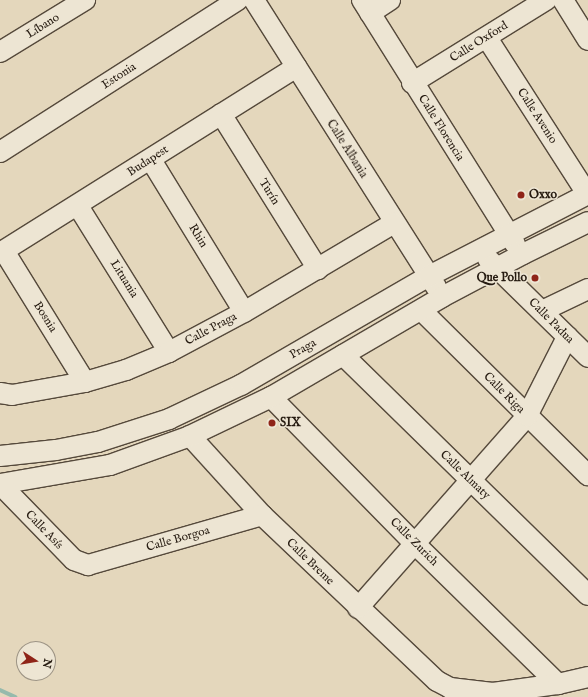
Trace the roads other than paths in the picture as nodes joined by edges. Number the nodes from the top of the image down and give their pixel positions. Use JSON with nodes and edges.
{"nodes":[{"id":1,"x":85,"y":0,"type":"edge"},
{"id":2,"x":238,"y":0,"type":"edge"},
{"id":3,"x":254,"y":0,"type":"edge"},
{"id":4,"x":390,"y":0,"type":"edge"},
{"id":5,"x":546,"y":0,"type":"edge"},
{"id":6,"x":563,"y":0,"type":"edge"},
{"id":7,"x":366,"y":6,"type":"edge"},
{"id":8,"x":487,"y":38,"type":"junction"},
{"id":9,"x":588,"y":40,"type":"edge"},
{"id":10,"x":0,"y":52,"type":"edge"},
{"id":11,"x":296,"y":67,"type":"junction"},
{"id":12,"x":412,"y":82,"type":"junction"},
{"id":13,"x":221,"y":114,"type":"junction"},
{"id":14,"x":0,"y":152,"type":"edge"},
{"id":15,"x":151,"y":160,"type":"junction"},
{"id":16,"x":587,"y":194,"type":"edge"},
{"id":17,"x":78,"y":206,"type":"junction"},
{"id":18,"x":588,"y":222,"type":"edge"},
{"id":19,"x":394,"y":223,"type":"junction"},
{"id":20,"x":507,"y":234,"type":"junction"},
{"id":21,"x":480,"y":249,"type":"junction"},
{"id":22,"x":2,"y":252,"type":"edge"},
{"id":23,"x":523,"y":254,"type":"junction"},
{"id":24,"x":318,"y":269,"type":"junction"},
{"id":25,"x":496,"y":269,"type":"junction"},
{"id":26,"x":429,"y":276,"type":"junction"},
{"id":27,"x":588,"y":289,"type":"edge"},
{"id":28,"x":442,"y":297,"type":"junction"},
{"id":29,"x":421,"y":310,"type":"junction"},
{"id":30,"x":542,"y":311,"type":"junction"},
{"id":31,"x":244,"y":312,"type":"junction"},
{"id":32,"x":567,"y":337,"type":"junction"},
{"id":33,"x":169,"y":352,"type":"junction"},
{"id":34,"x":343,"y":355,"type":"junction"},
{"id":35,"x":588,"y":357,"type":"edge"},
{"id":36,"x":86,"y":382,"type":"junction"},
{"id":37,"x":6,"y":394,"type":"edge"},
{"id":38,"x":271,"y":397,"type":"junction"},
{"id":39,"x":527,"y":416,"type":"junction"},
{"id":40,"x":190,"y":436,"type":"junction"},
{"id":41,"x":0,"y":456,"type":"edge"},
{"id":42,"x":588,"y":475,"type":"edge"},
{"id":43,"x":470,"y":480,"type":"junction"},
{"id":44,"x":0,"y":484,"type":"edge"},
{"id":45,"x":262,"y":515,"type":"junction"},
{"id":46,"x":414,"y":543,"type":"junction"},
{"id":47,"x":94,"y":564,"type":"joint"},
{"id":48,"x":588,"y":595,"type":"edge"},
{"id":49,"x":358,"y":608,"type":"junction"},
{"id":50,"x":588,"y":677,"type":"edge"},
{"id":51,"x":558,"y":684,"type":"junction"}],
"edges":[{"from":1,"to":10,"type":"street","name":"Líbano"},
{"from":2,"to":14,"type":"street","name":"Estonia"},
{"from":3,"to":11,"type":"street","name":"Calle Albania"},
{"from":4,"to":7,"type":"street"},
{"from":5,"to":8,"type":"street","name":"Calle Oxford"},
{"from":6,"to":9,"type":"street"},
{"from":7,"to":12,"type":"street","name":"Calle Florencia"},
{"from":8,"to":12,"type":"street","name":"Calle Oxford"},
{"from":8,"to":16,"type":"street","name":"Calle Avenio"},
{"from":11,"to":13,"type":"street","name":"Budapest"},
{"from":11,"to":19,"type":"street","name":"Calle Albania"},
{"from":12,"to":20,"type":"street","name":"Calle Florencia"},
{"from":13,"to":15,"type":"street","name":"Budapest"},
{"from":13,"to":24,"type":"street","name":"Turín"},
{"from":15,"to":17,"type":"street","name":"Budapest"},
{"from":15,"to":31,"type":"street","name":"Rhin"},
{"from":16,"to":20,"type":"street","name":"Praga"},
{"from":17,"to":22,"type":"street","name":"Budapest"},
{"from":17,"to":33,"type":"street","name":"Lituania"},
{"from":18,"to":23,"type":"street"},
{"from":19,"to":24,"type":"street","name":"Calle Praga"},
{"from":19,"to":26,"type":"street","name":"Calle Albania"},
{"from":20,"to":21,"type":"street","name":"Praga"},
{"from":20,"to":23,"type":"street","name":"Calle Florencia"},
{"from":21,"to":25,"type":"street","name":"Calle Padua"},
{"from":21,"to":26,"type":"street","name":"Praga"},
{"from":22,"to":36,"type":"street","name":"Bosnia"},
{"from":23,"to":25,"type":"street"},
{"from":24,"to":31,"type":"street","name":"Calle Praga"},
{"from":25,"to":28,"type":"street"},
{"from":25,"to":30,"type":"street","name":"Calle Padua"},
{"from":26,"to":28,"type":"street","name":"Calle Albania"},
{"from":26,"to":41,"type":"street","name":"Praga"},
{"from":27,"to":30,"type":"street"},
{"from":28,"to":29,"type":"street"},
{"from":29,"to":34,"type":"street"},
{"from":29,"to":39,"type":"street","name":"Calle Riga"},
{"from":30,"to":32,"type":"street","name":"Calle Padua"},
{"from":31,"to":33,"type":"street","name":"Calle Praga"},
{"from":32,"to":35,"type":"street","name":"Calle Padua"},
{"from":32,"to":39,"type":"street"},
{"from":33,"to":36,"type":"street","name":"Calle Praga"},
{"from":34,"to":38,"type":"street"},
{"from":34,"to":43,"type":"street","name":"Calle Almaty"},
{"from":36,"to":37,"type":"street","name":"Calle Praga"},
{"from":38,"to":40,"type":"street"},
{"from":38,"to":46,"type":"street","name":"Calle Zurich"},
{"from":39,"to":42,"type":"street","name":"Calle Riga"},
{"from":39,"to":43,"type":"street"},
{"from":40,"to":44,"type":"street"},
{"from":40,"to":45,"type":"street","name":"Calle Breme"},
{"from":43,"to":46,"type":"street"},
{"from":43,"to":48,"type":"street","name":"Calle Almaty"},
{"from":44,"to":47,"type":"street","name":"Calle Asís"},
{"from":45,"to":47,"type":"street","name":"Calle Borgoa"},
{"from":45,"to":49,"type":"street","name":"Calle Breme"},
{"from":46,"to":49,"type":"street"},
{"from":46,"to":51,"type":"street","name":"Calle Zurich"},
{"from":49,"to":51,"type":"street","name":"Calle Breme"},
{"from":50,"to":51,"type":"street"}]}
